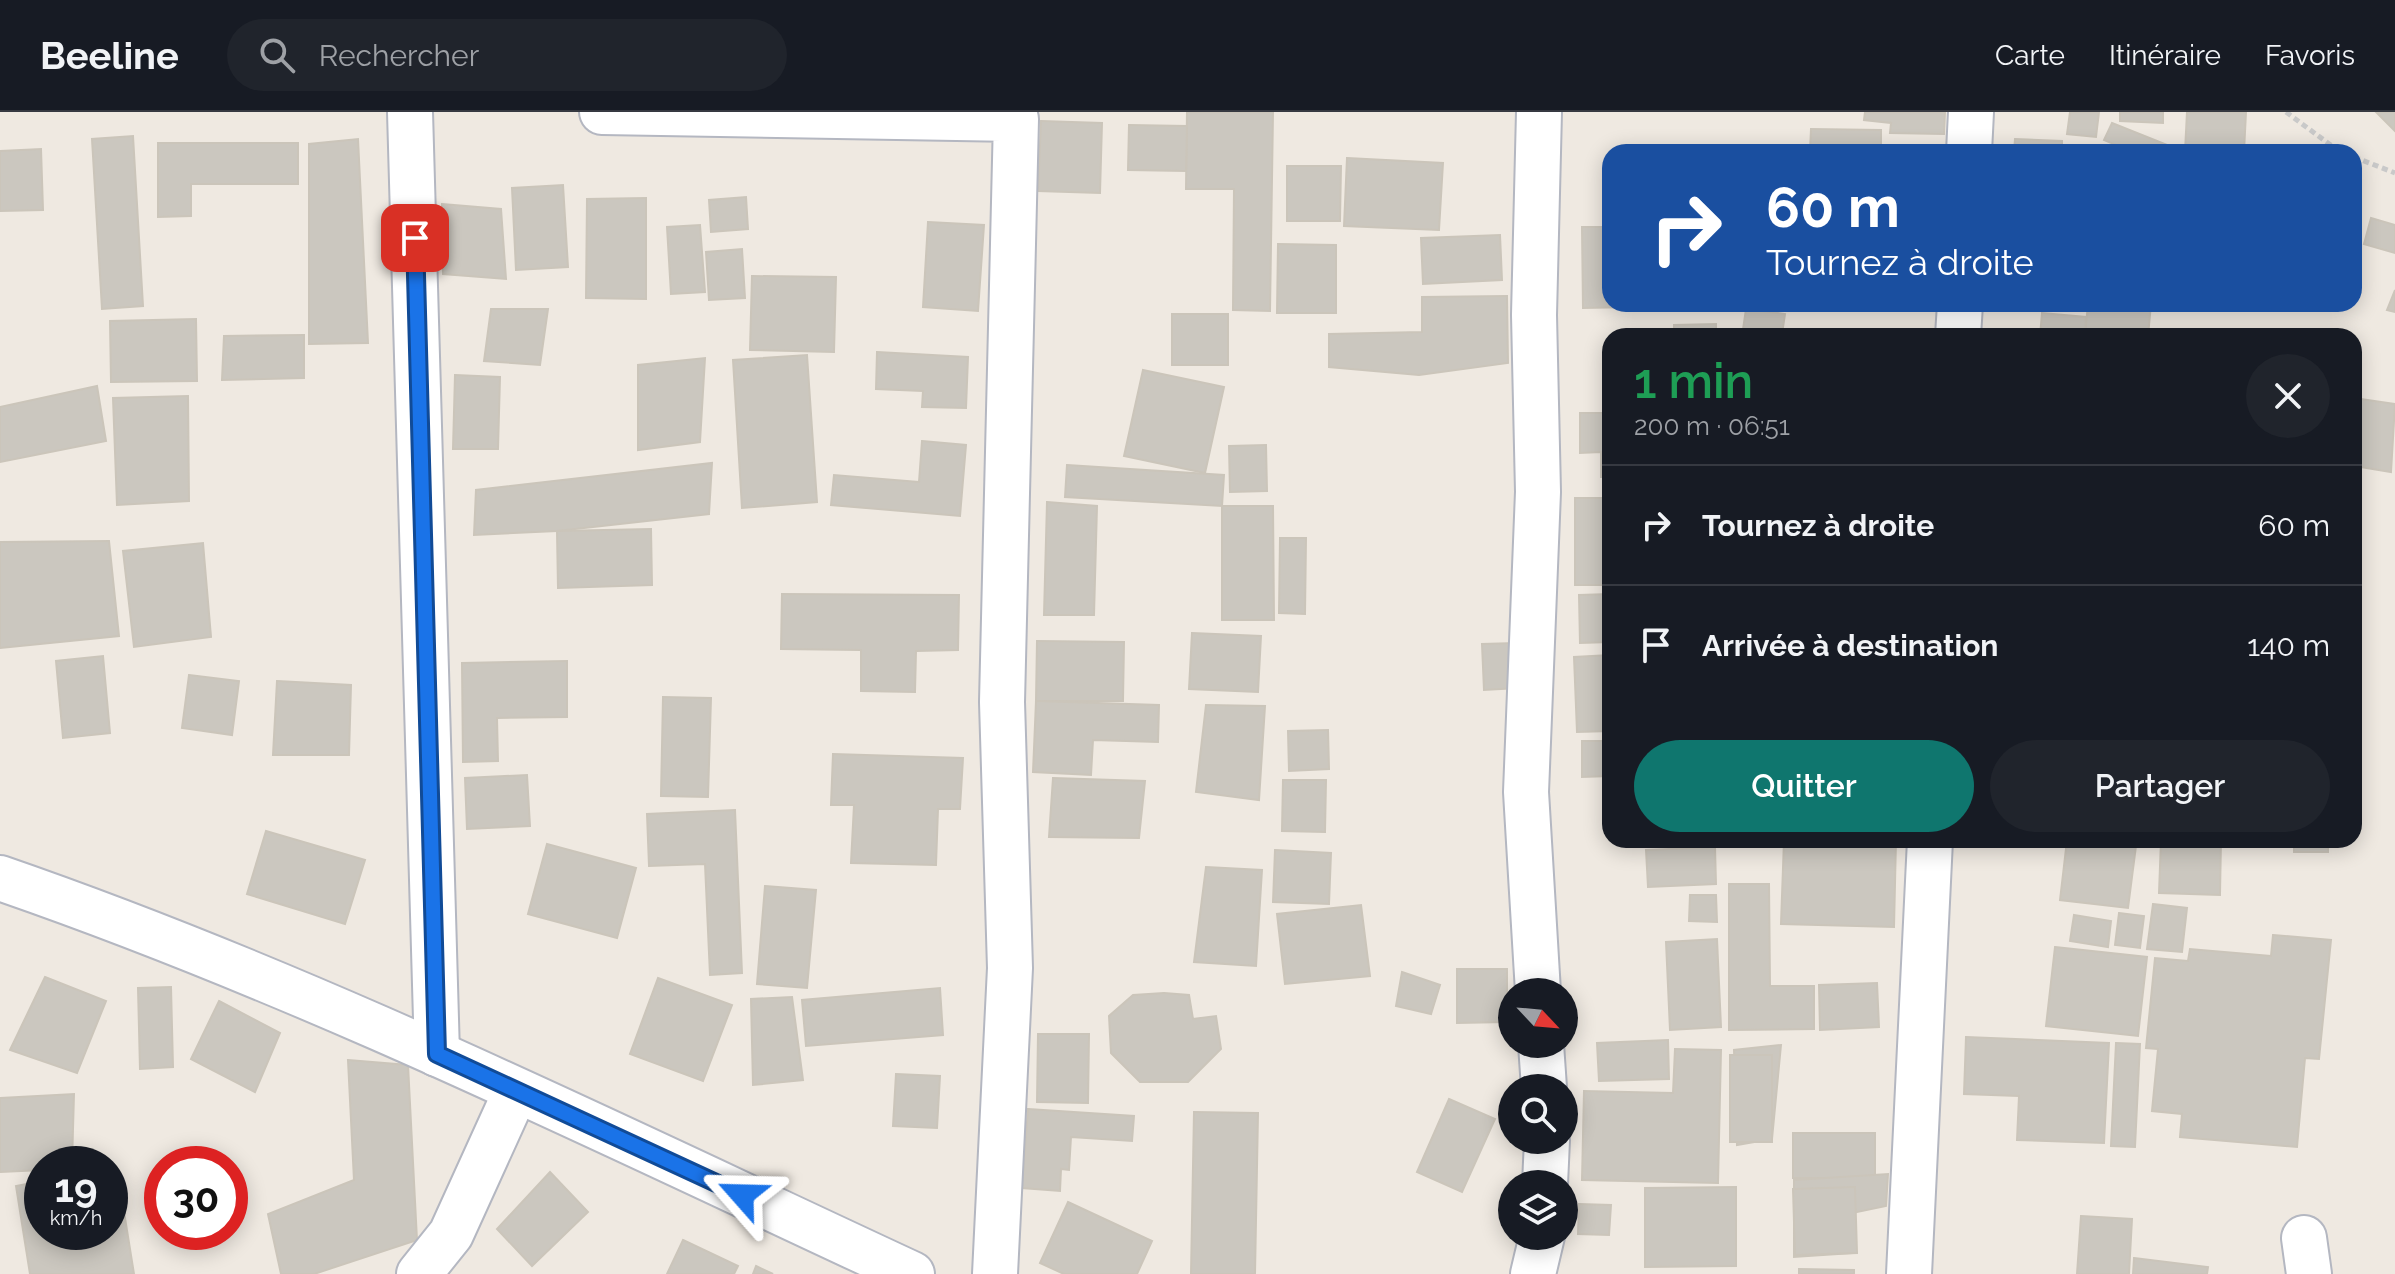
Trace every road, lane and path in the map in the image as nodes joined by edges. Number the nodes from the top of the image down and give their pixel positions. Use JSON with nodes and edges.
{"nodes":[{"id":1,"x":410,"y":112,"type":"edge"},
{"id":2,"x":602,"y":112,"type":"edge"},
{"id":3,"x":1539,"y":112,"type":"edge"},
{"id":4,"x":1971,"y":112,"type":"edge"},
{"id":5,"x":2286,"y":112,"type":"edge"},
{"id":6,"x":1969,"y":144,"type":"edge"},
{"id":7,"x":2329,"y":144,"type":"edge"},
{"id":8,"x":2362,"y":160,"type":"edge"},
{"id":9,"x":2395,"y":173,"type":"edge"},
{"id":10,"x":1930,"y":848,"type":"edge"},
{"id":11,"x":0,"y":878,"type":"edge"},
{"id":12,"x":1537,"y":978,"type":"edge"},
{"id":13,"x":437,"y":1054,"type":"junction"},
{"id":14,"x":516,"y":1091,"type":"junction"},
{"id":15,"x":1539,"y":1250,"type":"edge"},
{"id":16,"x":419,"y":1274,"type":"edge"},
{"id":17,"x":912,"y":1274,"type":"edge"},
{"id":18,"x":995,"y":1274,"type":"edge"},
{"id":19,"x":1533,"y":1274,"type":"edge"},
{"id":20,"x":1909,"y":1274,"type":"edge"}],
"edges":[{"from":1,"to":13,"type":"street"},
{"from":2,"to":18,"type":"street"},
{"from":3,"to":12,"type":"street"},
{"from":4,"to":6,"type":"street"},
{"from":5,"to":7,"type":"path"},
{"from":8,"to":9,"type":"path"},
{"from":10,"to":20,"type":"street"},
{"from":11,"to":13,"type":"street"},
{"from":13,"to":14,"type":"street"},
{"from":14,"to":16,"type":"street"},
{"from":14,"to":17,"type":"street"},
{"from":15,"to":19,"type":"street"}]}
